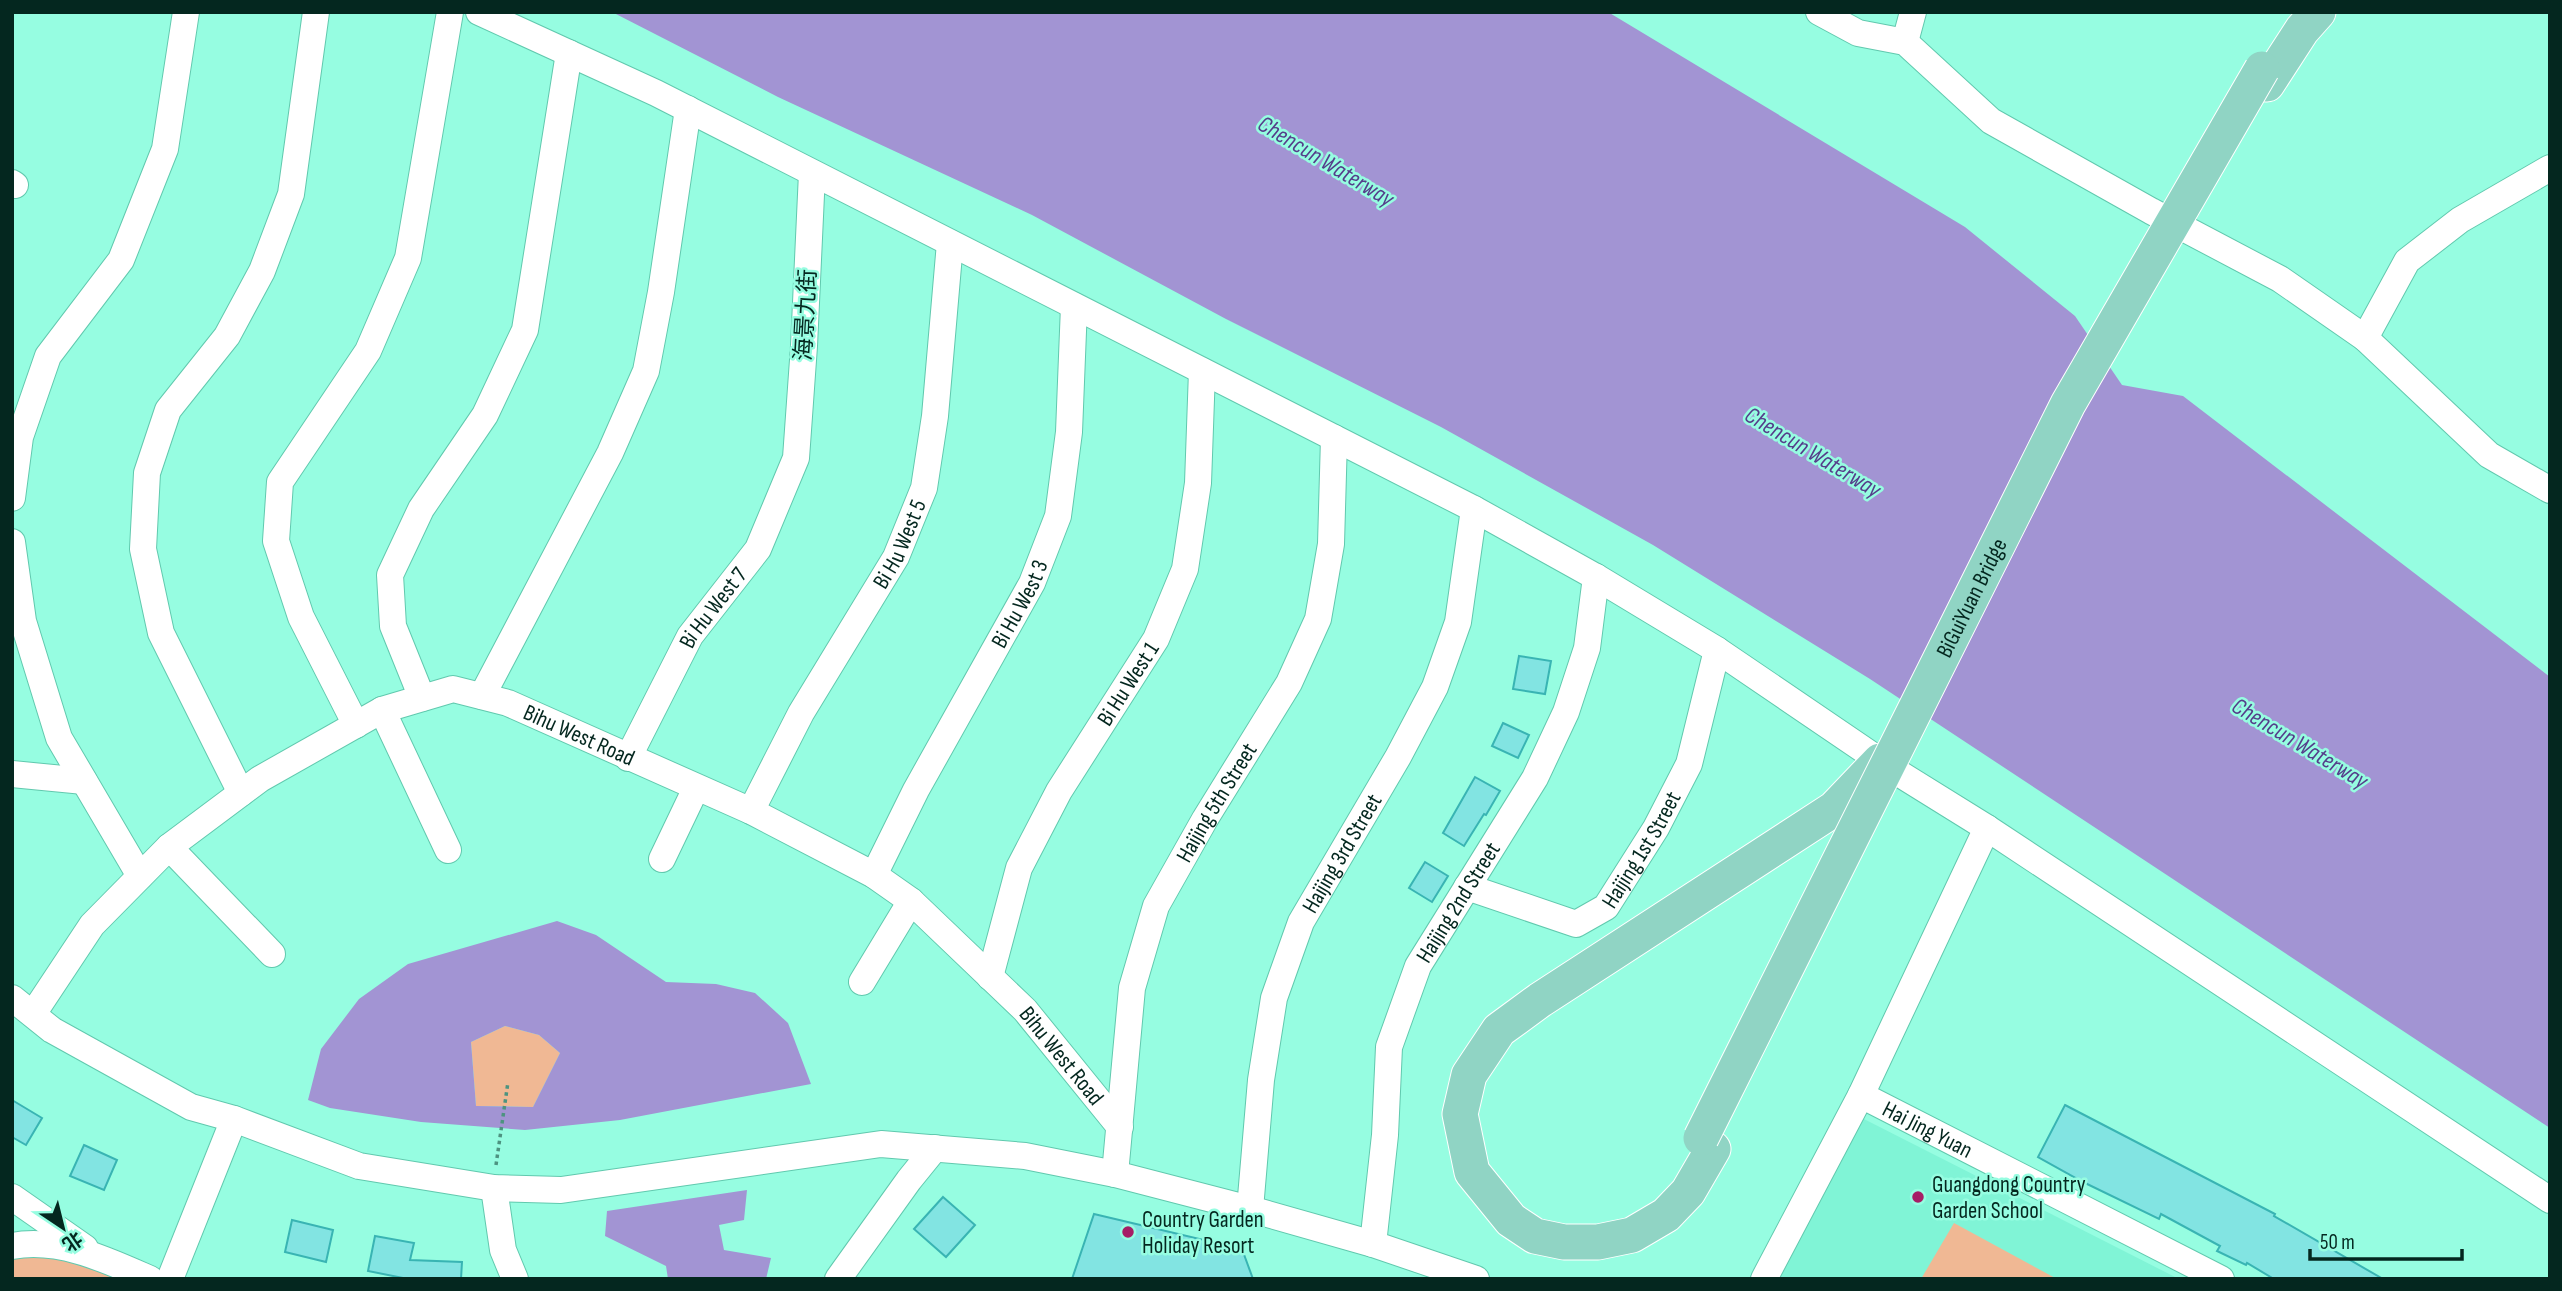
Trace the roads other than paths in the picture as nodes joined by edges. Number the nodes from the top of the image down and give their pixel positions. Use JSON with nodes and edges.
{"nodes":[{"id":1,"x":186,"y":12,"type":"edge"},
{"id":2,"x":316,"y":12,"type":"edge"},
{"id":3,"x":450,"y":12,"type":"edge"},
{"id":4,"x":479,"y":12,"type":"edge"},
{"id":5,"x":1819,"y":12,"type":"edge"},
{"id":6,"x":1913,"y":12,"type":"edge"},
{"id":7,"x":2300,"y":12,"type":"edge"},
{"id":8,"x":2318,"y":12,"type":"edge"},
{"id":9,"x":1905,"y":42,"type":"junction"},
{"id":10,"x":569,"y":53,"type":"junction"},
{"id":11,"x":2264,"y":77,"type":"junction"},
{"id":12,"x":688,"y":109,"type":"junction"},
{"id":13,"x":2550,"y":168,"type":"edge"},
{"id":14,"x":812,"y":173,"type":"junction"},
{"id":15,"x":950,"y":243,"type":"junction"},
{"id":16,"x":1074,"y":306,"type":"junction"},
{"id":17,"x":2365,"y":338,"type":"junction"},
{"id":18,"x":1202,"y":371,"type":"junction"},
{"id":19,"x":1334,"y":438,"type":"junction"},
{"id":20,"x":796,"y":458,"type":"joint"},
{"id":21,"x":2550,"y":490,"type":"edge"},
{"id":22,"x":12,"y":498,"type":"edge"},
{"id":23,"x":1474,"y":509,"type":"junction"},
{"id":24,"x":12,"y":542,"type":"edge"},
{"id":25,"x":1596,"y":577,"type":"junction"},
{"id":26,"x":1717,"y":650,"type":"junction"},
{"id":27,"x":482,"y":696,"type":"junction"},
{"id":28,"x":422,"y":698,"type":"junction"},
{"id":29,"x":382,"y":710,"type":"junction"},
{"id":30,"x":356,"y":725,"type":"junction"},
{"id":31,"x":628,"y":758,"type":"junction"},
{"id":32,"x":1886,"y":765,"type":"junction"},
{"id":33,"x":12,"y":774,"type":"edge"},
{"id":34,"x":84,"y":781,"type":"junction"},
{"id":35,"x":696,"y":788,"type":"junction"},
{"id":36,"x":241,"y":793,"type":"junction"},
{"id":37,"x":751,"y":811,"type":"junction"},
{"id":38,"x":1987,"y":828,"type":"junction"},
{"id":39,"x":169,"y":847,"type":"junction"},
{"id":40,"x":448,"y":850,"type":"dead end"},
{"id":41,"x":662,"y":859,"type":"dead end"},
{"id":42,"x":874,"y":875,"type":"junction"},
{"id":43,"x":140,"y":876,"type":"junction"},
{"id":44,"x":1467,"y":887,"type":"junction"},
{"id":45,"x":911,"y":901,"type":"junction"},
{"id":46,"x":272,"y":954,"type":"dead end"},
{"id":47,"x":990,"y":977,"type":"junction"},
{"id":48,"x":862,"y":982,"type":"dead end"},
{"id":49,"x":12,"y":998,"type":"edge"},
{"id":50,"x":33,"y":1014,"type":"junction"},
{"id":51,"x":1861,"y":1095,"type":"junction"},
{"id":52,"x":234,"y":1119,"type":"junction"},
{"id":53,"x":1120,"y":1127,"type":"junction"},
{"id":54,"x":935,"y":1148,"type":"junction"},
{"id":55,"x":1115,"y":1174,"type":"junction"},
{"id":56,"x":495,"y":1188,"type":"junction"},
{"id":57,"x":12,"y":1197,"type":"edge"},
{"id":58,"x":2550,"y":1200,"type":"edge"},
{"id":59,"x":1250,"y":1209,"type":"junction"},
{"id":60,"x":1373,"y":1244,"type":"junction"},
{"id":61,"x":12,"y":1246,"type":"edge"},
{"id":62,"x":95,"y":1255,"type":"junction"},
{"id":63,"x":149,"y":1279,"type":"edge"},
{"id":64,"x":170,"y":1279,"type":"edge"},
{"id":65,"x":515,"y":1279,"type":"edge"},
{"id":66,"x":838,"y":1279,"type":"edge"},
{"id":67,"x":1476,"y":1279,"type":"edge"},
{"id":68,"x":1764,"y":1279,"type":"edge"},
{"id":69,"x":2221,"y":1279,"type":"edge"}],
"edges":[{"from":1,"to":22,"type":"street"},
{"from":2,"to":36,"type":"street"},
{"from":3,"to":30,"type":"street"},
{"from":4,"to":10,"type":"street"},
{"from":5,"to":9,"type":"street"},
{"from":6,"to":9,"type":"street"},
{"from":7,"to":11,"type":"main road"},
{"from":8,"to":11,"type":"main road"},
{"from":9,"to":17,"type":"street"},
{"from":10,"to":12,"type":"street"},
{"from":10,"to":28,"type":"street"},
{"from":11,"to":32,"type":"main road","name":"BiGuiYuan Bridge","bridge":true},
{"from":12,"to":14,"type":"street"},
{"from":12,"to":27,"type":"street"},
{"from":13,"to":17,"type":"street"},
{"from":14,"to":15,"type":"street"},
{"from":14,"to":20,"type":"street","name":"海景九街"},
{"from":15,"to":16,"type":"street"},
{"from":15,"to":37,"type":"street","name":"Bi Hu West 5"},
{"from":16,"to":18,"type":"street"},
{"from":16,"to":42,"type":"street","name":"Bi Hu West 3"},
{"from":17,"to":21,"type":"street"},
{"from":18,"to":19,"type":"street"},
{"from":18,"to":47,"type":"street","name":"Bi Hu West 1"},
{"from":19,"to":23,"type":"street"},
{"from":19,"to":53,"type":"street","name":"Haijing 5th Street"},
{"from":20,"to":31,"type":"street","name":"Bi Hu West 7"},
{"from":23,"to":25,"type":"street"},
{"from":23,"to":59,"type":"street","name":"Haijing 3rd Street"},
{"from":24,"to":34,"type":"street"},
{"from":25,"to":26,"type":"street"},
{"from":25,"to":44,"type":"street","name":"Haijing 2nd Street"},
{"from":26,"to":32,"type":"street"},
{"from":26,"to":44,"type":"street","name":"Haijing 1st Street"},
{"from":27,"to":28,"type":"street","name":"Bihu West Road"},
{"from":27,"to":31,"type":"street","name":"Bihu West Road"},
{"from":28,"to":29,"type":"street","name":"Bihu West Road"},
{"from":29,"to":30,"type":"street","name":"Bihu West Road"},
{"from":29,"to":40,"type":"street"},
{"from":30,"to":36,"type":"street","name":"Bihu West Road"},
{"from":31,"to":35,"type":"street","name":"Bihu West Road"},
{"from":32,"to":38,"type":"street"},
{"from":33,"to":34,"type":"street"},
{"from":34,"to":43,"type":"street"},
{"from":35,"to":37,"type":"street","name":"Bihu West Road"},
{"from":35,"to":41,"type":"street"},
{"from":36,"to":39,"type":"street","name":"Bihu West Road"},
{"from":37,"to":42,"type":"street","name":"Bihu West Road"},
{"from":38,"to":51,"type":"street"},
{"from":38,"to":58,"type":"street"},
{"from":39,"to":43,"type":"street","name":"Bihu West Road"},
{"from":39,"to":46,"type":"street"},
{"from":42,"to":45,"type":"street","name":"Bihu West Road"},
{"from":43,"to":50,"type":"street","name":"Bihu West Road"},
{"from":44,"to":60,"type":"street","name":"Haijing 2nd Street"},
{"from":45,"to":47,"type":"street","name":"Bihu West Road"},
{"from":45,"to":48,"type":"street"},
{"from":47,"to":53,"type":"street","name":"Bihu West Road"},
{"from":49,"to":50,"type":"street"},
{"from":50,"to":52,"type":"street"},
{"from":51,"to":68,"type":"street"},
{"from":51,"to":69,"type":"street","name":"Hai Jing Yuan"},
{"from":52,"to":56,"type":"street"},
{"from":52,"to":64,"type":"street"},
{"from":53,"to":55,"type":"street","name":"Haijing 5th Street"},
{"from":54,"to":55,"type":"street"},
{"from":54,"to":56,"type":"street"},
{"from":54,"to":66,"type":"street"},
{"from":55,"to":59,"type":"street"},
{"from":56,"to":65,"type":"street"},
{"from":57,"to":62,"type":"street"},
{"from":59,"to":60,"type":"street"},
{"from":60,"to":67,"type":"street"},
{"from":61,"to":62,"type":"street"},
{"from":62,"to":63,"type":"street"}]}
